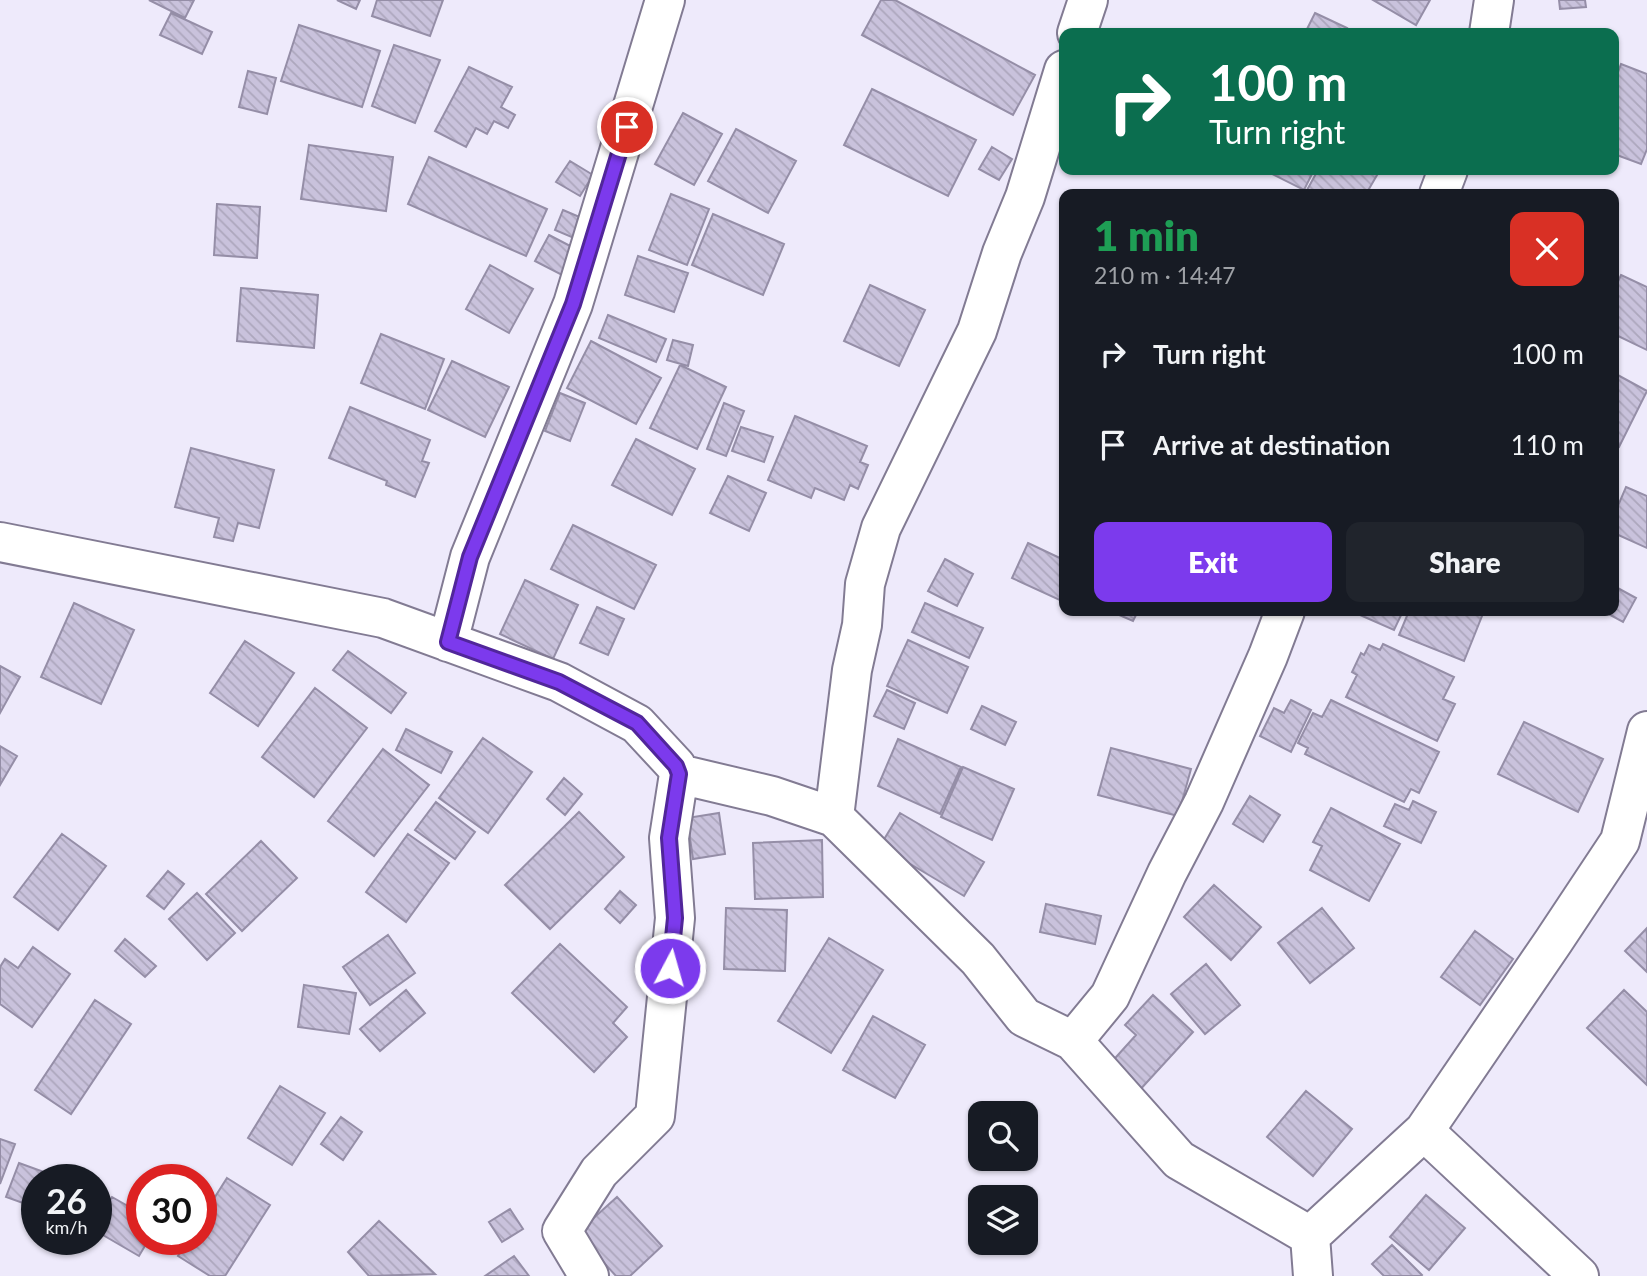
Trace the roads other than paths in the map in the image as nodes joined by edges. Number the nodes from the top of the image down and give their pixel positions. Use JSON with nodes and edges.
{"nodes":[{"id":1,"x":665,"y":0,"type":"edge"},
{"id":2,"x":1088,"y":0,"type":"edge"},
{"id":3,"x":1494,"y":0,"type":"edge"},
{"id":4,"x":1079,"y":28,"type":"edge"},
{"id":5,"x":1490,"y":28,"type":"edge"},
{"id":6,"x":1059,"y":86,"type":"edge"},
{"id":7,"x":0,"y":542,"type":"edge"},
{"id":8,"x":1283,"y":616,"type":"edge"},
{"id":9,"x":448,"y":642,"type":"junction"},
{"id":10,"x":1647,"y":731,"type":"edge"},
{"id":11,"x":679,"y":774,"type":"junction"},
{"id":12,"x":834,"y":817,"type":"junction"},
{"id":13,"x":1633,"y":847,"type":"edge"},
{"id":14,"x":1073,"y":1041,"type":"junction"},
{"id":15,"x":1424,"y":1131,"type":"junction"},
{"id":16,"x":1310,"y":1236,"type":"junction"},
{"id":17,"x":589,"y":1276,"type":"edge"},
{"id":18,"x":1313,"y":1276,"type":"edge"},
{"id":19,"x":1579,"y":1276,"type":"edge"}],
"edges":[{"from":1,"to":9,"type":"street"},
{"from":2,"to":4,"type":"street"},
{"from":3,"to":5,"type":"street"},
{"from":6,"to":12,"type":"street"},
{"from":7,"to":9,"type":"street"},
{"from":8,"to":14,"type":"street"},
{"from":9,"to":11,"type":"street"},
{"from":10,"to":13,"type":"street"},
{"from":11,"to":12,"type":"street"},
{"from":11,"to":17,"type":"street"},
{"from":12,"to":14,"type":"street"},
{"from":13,"to":15,"type":"street"},
{"from":14,"to":16,"type":"street"},
{"from":15,"to":16,"type":"street"},
{"from":15,"to":19,"type":"street"},
{"from":16,"to":18,"type":"street"}]}
